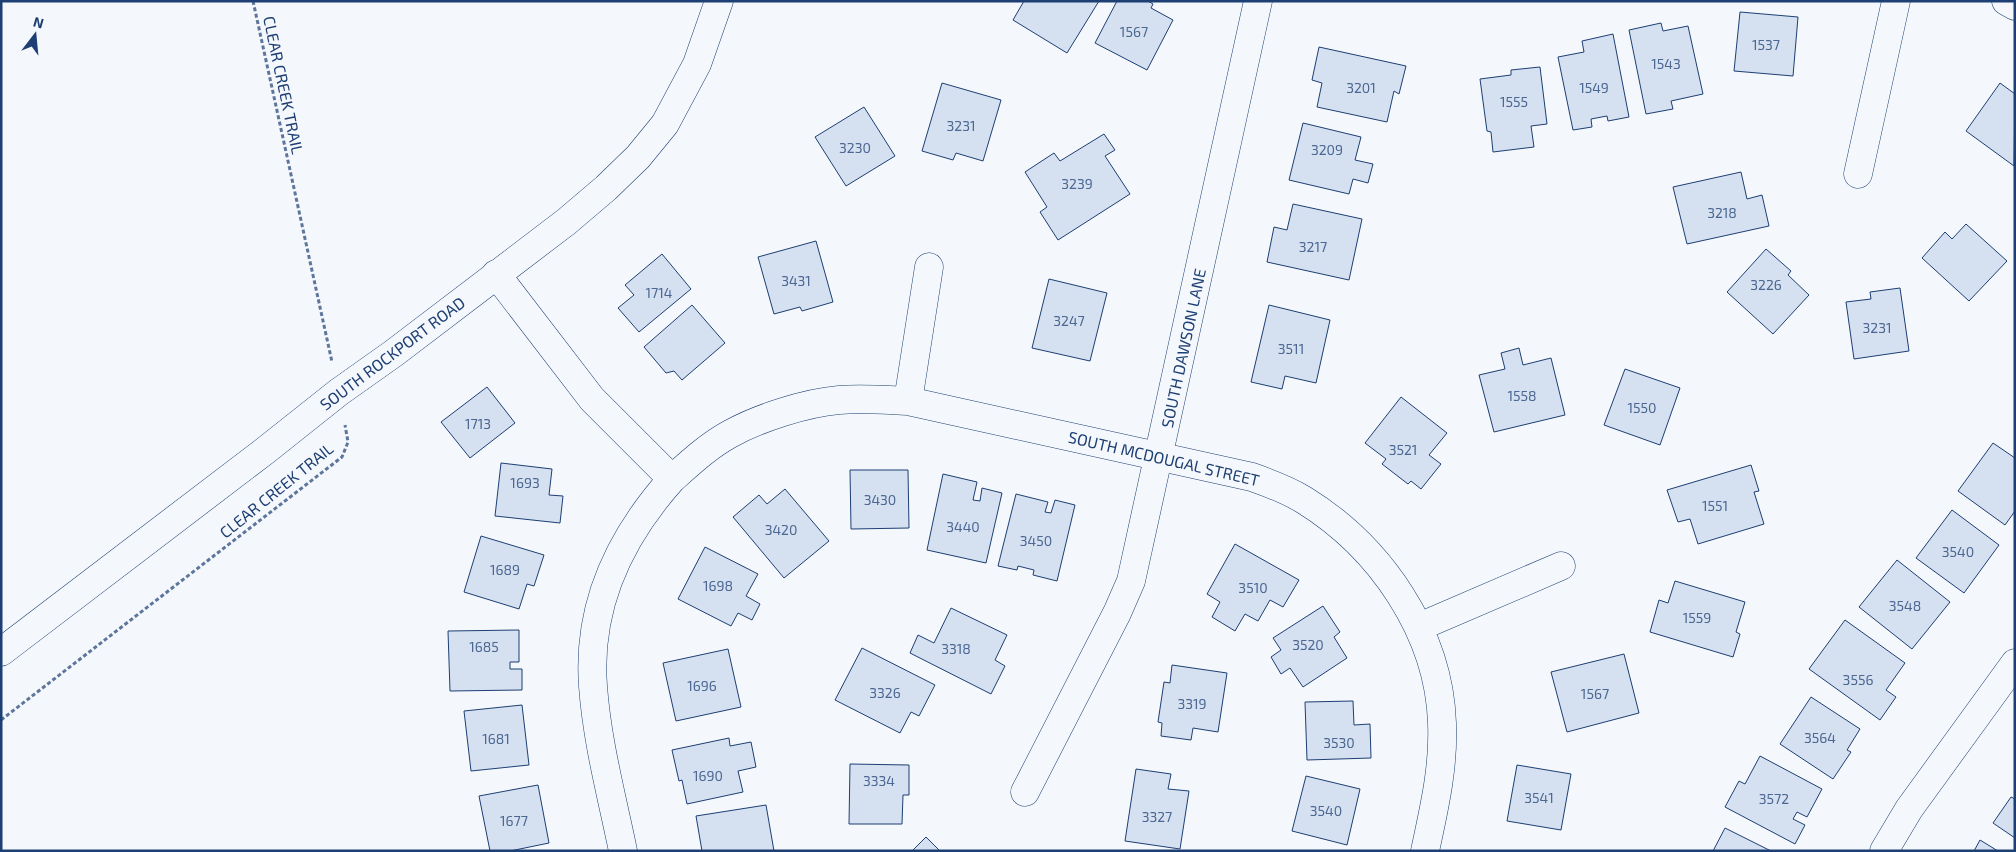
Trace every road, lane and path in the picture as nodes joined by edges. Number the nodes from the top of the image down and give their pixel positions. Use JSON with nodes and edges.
{"nodes":[{"id":1,"x":253,"y":1,"type":"edge"},
{"id":2,"x":719,"y":1,"type":"edge"},
{"id":3,"x":1258,"y":1,"type":"edge"},
{"id":4,"x":1896,"y":1,"type":"edge"},
{"id":5,"x":2006,"y":1,"type":"edge"},
{"id":6,"x":2015,"y":6,"type":"edge"},
{"id":7,"x":1858,"y":174,"type":"dead end"},
{"id":8,"x":929,"y":267,"type":"dead end"},
{"id":9,"x":496,"y":274,"type":"junction"},
{"id":10,"x":339,"y":392,"type":"junction"},
{"id":11,"x":908,"y":401,"type":"junction"},
{"id":12,"x":1160,"y":456,"type":"junction"},
{"id":13,"x":672,"y":479,"type":"junction"},
{"id":14,"x":1561,"y":566,"type":"dead end"},
{"id":15,"x":1419,"y":628,"type":"junction"},
{"id":16,"x":1,"y":652,"type":"edge"},
{"id":17,"x":2015,"y":663,"type":"edge"},
{"id":18,"x":1,"y":720,"type":"edge"},
{"id":19,"x":1025,"y":792,"type":"dead end"},
{"id":20,"x":623,"y":851,"type":"edge"},
{"id":21,"x":1424,"y":851,"type":"edge"},
{"id":22,"x":1884,"y":851,"type":"edge"}],
"edges":[{"from":1,"to":10,"type":"path","name":"CLEAR CREEK TRAIL"},
{"from":2,"to":9,"type":"street","name":"SOUTH ROCKPORT ROAD"},
{"from":3,"to":12,"type":"street","name":"SOUTH DAWSON LANE"},
{"from":4,"to":7,"type":"street"},
{"from":5,"to":6,"type":"street"},
{"from":8,"to":11,"type":"street"},
{"from":9,"to":10,"type":"street","name":"SOUTH ROCKPORT ROAD"},
{"from":9,"to":13,"type":"street"},
{"from":10,"to":16,"type":"street","name":"SOUTH ROCKPORT ROAD"},
{"from":10,"to":18,"type":"path","name":"CLEAR CREEK TRAIL"},
{"from":11,"to":12,"type":"street","name":"SOUTH MCDOUGAL STREET"},
{"from":11,"to":13,"type":"street","name":"SOUTH MCDOUGAL STREET"},
{"from":12,"to":15,"type":"street","name":"SOUTH MCDOUGAL STREET"},
{"from":12,"to":19,"type":"street","name":"SOUTH DAWSON LANE"},
{"from":13,"to":20,"type":"street","name":"SOUTH MCDOUGAL STREET"},
{"from":14,"to":15,"type":"street"},
{"from":15,"to":21,"type":"street","name":"SOUTH MCDOUGAL STREET"},
{"from":17,"to":22,"type":"street"}]}
